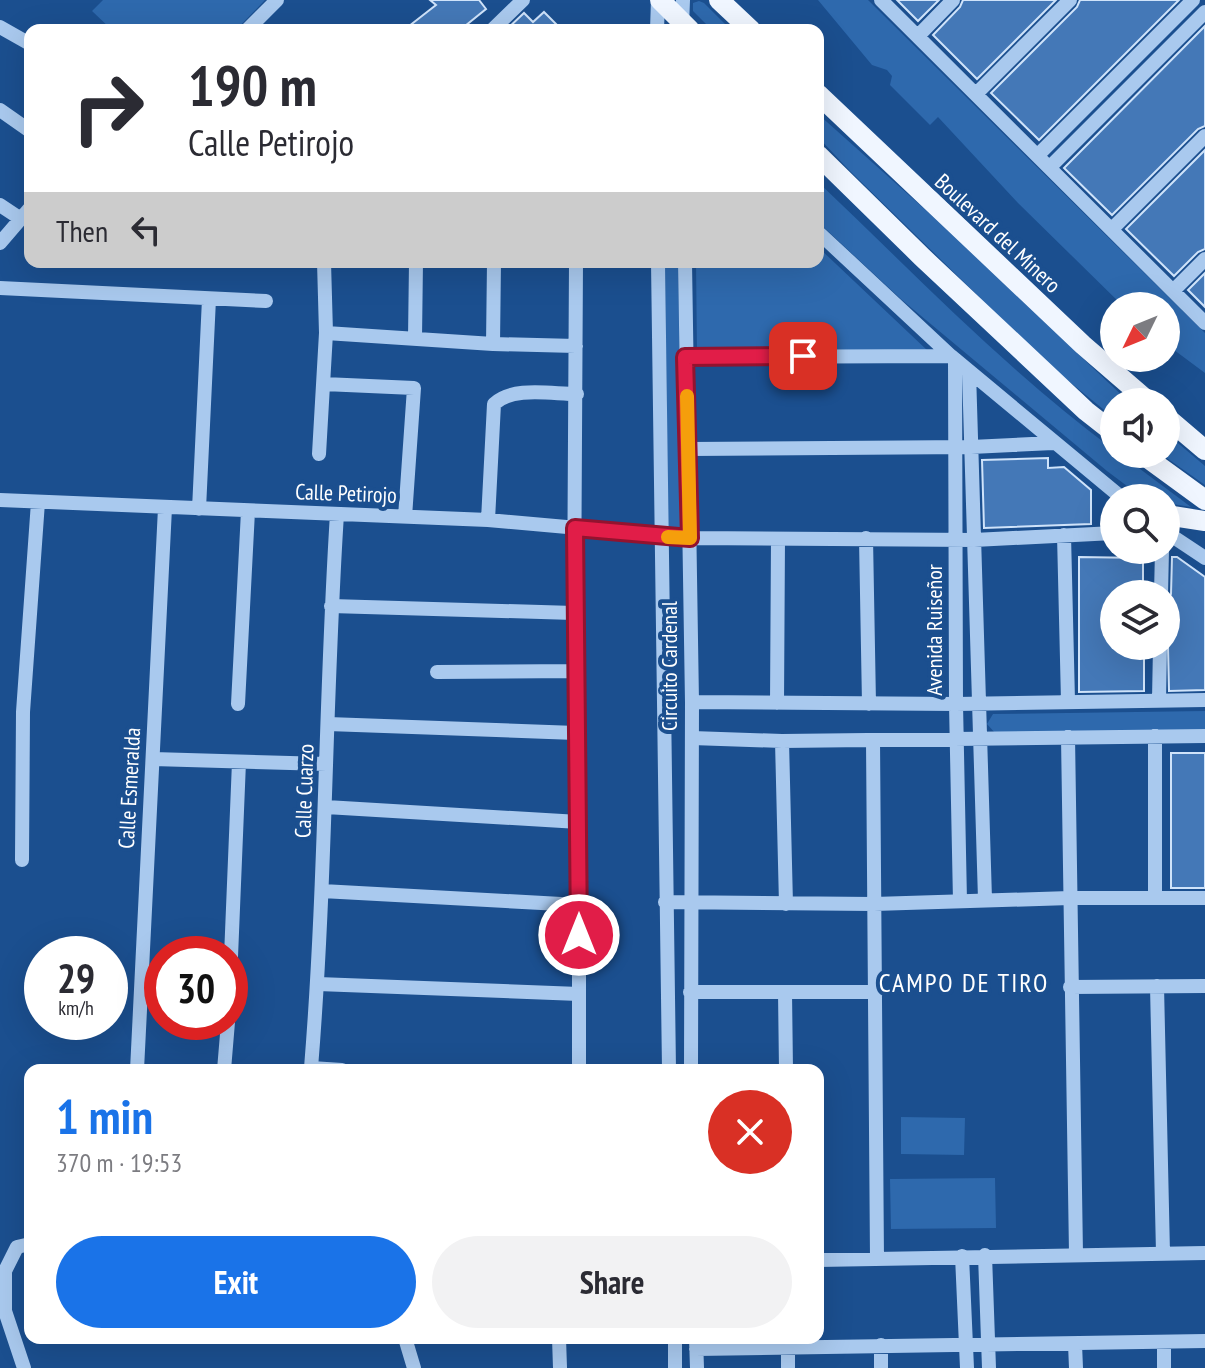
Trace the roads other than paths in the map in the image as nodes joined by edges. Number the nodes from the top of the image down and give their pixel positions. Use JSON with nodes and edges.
{"nodes":[{"id":1,"x":277,"y":0,"type":"edge"},
{"id":2,"x":659,"y":0,"type":"edge"},
{"id":3,"x":683,"y":0,"type":"edge"},
{"id":4,"x":719,"y":0,"type":"edge"},
{"id":5,"x":881,"y":0,"type":"edge"},
{"id":6,"x":953,"y":0,"type":"edge"},
{"id":7,"x":1070,"y":0,"type":"edge"},
{"id":8,"x":1193,"y":0,"type":"edge"},
{"id":9,"x":512,"y":4,"type":"edge"},
{"id":10,"x":1205,"y":12,"type":"edge"},
{"id":11,"x":254,"y":24,"type":"edge"},
{"id":12,"x":497,"y":24,"type":"edge"},
{"id":13,"x":657,"y":24,"type":"edge"},
{"id":14,"x":682,"y":24,"type":"edge"},
{"id":15,"x":685,"y":24,"type":"edge"},
{"id":16,"x":745,"y":24,"type":"edge"},
{"id":17,"x":0,"y":27,"type":"edge"},
{"id":18,"x":918,"y":36,"type":"junction"},
{"id":19,"x":24,"y":41,"type":"edge"},
{"id":20,"x":976,"y":94,"type":"junction"},
{"id":21,"x":824,"y":100,"type":"edge"},
{"id":22,"x":0,"y":110,"type":"edge"},
{"id":23,"x":24,"y":127,"type":"edge"},
{"id":24,"x":1205,"y":136,"type":"edge"},
{"id":25,"x":1038,"y":155,"type":"junction"},
{"id":26,"x":824,"y":161,"type":"edge"},
{"id":27,"x":1050,"y":167,"type":"junction"},
{"id":28,"x":0,"y":205,"type":"edge"},
{"id":29,"x":24,"y":214,"type":"edge"},
{"id":30,"x":24,"y":215,"type":"edge"},
{"id":31,"x":1112,"y":229,"type":"junction"},
{"id":32,"x":824,"y":238,"type":"edge"},
{"id":33,"x":0,"y":243,"type":"edge"},
{"id":34,"x":1205,"y":259,"type":"edge"},
{"id":35,"x":324,"y":268,"type":"edge"},
{"id":36,"x":416,"y":268,"type":"edge"},
{"id":37,"x":494,"y":268,"type":"edge"},
{"id":38,"x":576,"y":268,"type":"edge"},
{"id":39,"x":658,"y":268,"type":"edge"},
{"id":40,"x":685,"y":268,"type":"edge"},
{"id":41,"x":0,"y":288,"type":"edge"},
{"id":42,"x":1173,"y":291,"type":"junction"},
{"id":43,"x":209,"y":299,"type":"junction"},
{"id":44,"x":266,"y":301,"type":"dead end"},
{"id":45,"x":1205,"y":323,"type":"edge"},
{"id":46,"x":326,"y":333,"type":"junction"},
{"id":47,"x":415,"y":338,"type":"junction"},
{"id":48,"x":493,"y":344,"type":"junction"},
{"id":49,"x":576,"y":346,"type":"junction"},
{"id":50,"x":685,"y":357,"type":"junction"},
{"id":51,"x":953,"y":358,"type":"junction"},
{"id":52,"x":969,"y":372,"type":"junction"},
{"id":53,"x":324,"y":384,"type":"junction"},
{"id":54,"x":1133,"y":388,"type":"edge"},
{"id":55,"x":577,"y":394,"type":"junction"},
{"id":56,"x":1100,"y":422,"type":"edge"},
{"id":57,"x":1180,"y":429,"type":"edge"},
{"id":58,"x":1053,"y":443,"type":"junction"},
{"id":59,"x":955,"y":447,"type":"junction"},
{"id":60,"x":971,"y":447,"type":"junction"},
{"id":61,"x":689,"y":449,"type":"junction"},
{"id":62,"x":1205,"y":450,"type":"edge"},
{"id":63,"x":319,"y":454,"type":"dead end"},
{"id":64,"x":1161,"y":468,"type":"edge"},
{"id":65,"x":1104,"y":484,"type":"edge"},
{"id":66,"x":0,"y":500,"type":"edge"},
{"id":67,"x":1205,"y":500,"type":"edge"},
{"id":68,"x":38,"y":502,"type":"junction"},
{"id":69,"x":165,"y":508,"type":"junction"},
{"id":70,"x":199,"y":509,"type":"junction"},
{"id":71,"x":248,"y":511,"type":"junction"},
{"id":72,"x":337,"y":514,"type":"junction"},
{"id":73,"x":405,"y":517,"type":"junction"},
{"id":74,"x":1180,"y":517,"type":"edge"},
{"id":75,"x":488,"y":520,"type":"junction"},
{"id":76,"x":1205,"y":521,"type":"edge"},
{"id":77,"x":575,"y":528,"type":"junction"},
{"id":78,"x":1100,"y":534,"type":"edge"},
{"id":79,"x":1064,"y":535,"type":"junction"},
{"id":80,"x":661,"y":536,"type":"junction"},
{"id":81,"x":690,"y":538,"type":"junction"},
{"id":82,"x":866,"y":538,"type":"junction"},
{"id":83,"x":778,"y":539,"type":"junction"},
{"id":84,"x":956,"y":540,"type":"junction"},
{"id":85,"x":974,"y":540,"type":"junction"},
{"id":86,"x":1180,"y":541,"type":"edge"},
{"id":87,"x":1205,"y":558,"type":"edge"},
{"id":88,"x":331,"y":606,"type":"junction"},
{"id":89,"x":574,"y":613,"type":"junction"},
{"id":90,"x":1160,"y":660,"type":"edge"},
{"id":91,"x":575,"y":671,"type":"junction"},
{"id":92,"x":437,"y":672,"type":"dead end"},
{"id":93,"x":1159,"y":700,"type":"junction"},
{"id":94,"x":1205,"y":700,"type":"edge"},
{"id":95,"x":1068,"y":701,"type":"junction"},
{"id":96,"x":692,"y":702,"type":"junction"},
{"id":97,"x":777,"y":703,"type":"junction"},
{"id":98,"x":978,"y":703,"type":"junction"},
{"id":99,"x":238,"y":704,"type":"dead end"},
{"id":100,"x":869,"y":704,"type":"junction"},
{"id":101,"x":956,"y":704,"type":"junction"},
{"id":102,"x":328,"y":724,"type":"junction"},
{"id":103,"x":576,"y":733,"type":"junction"},
{"id":104,"x":1155,"y":736,"type":"junction"},
{"id":105,"x":1205,"y":736,"type":"edge"},
{"id":106,"x":1068,"y":737,"type":"junction"},
{"id":107,"x":692,"y":738,"type":"junction"},
{"id":108,"x":979,"y":738,"type":"junction"},
{"id":109,"x":959,"y":739,"type":"junction"},
{"id":110,"x":873,"y":740,"type":"junction"},
{"id":111,"x":782,"y":741,"type":"junction"},
{"id":112,"x":153,"y":759,"type":"junction"},
{"id":113,"x":239,"y":762,"type":"junction"},
{"id":114,"x":326,"y":764,"type":"junction"},
{"id":115,"x":326,"y":807,"type":"junction"},
{"id":116,"x":579,"y":822,"type":"junction"},
{"id":117,"x":22,"y":860,"type":"dead end"},
{"id":118,"x":322,"y":891,"type":"junction"},
{"id":119,"x":1155,"y":897,"type":"junction"},
{"id":120,"x":1070,"y":898,"type":"junction"},
{"id":121,"x":1205,"y":898,"type":"edge"},
{"id":122,"x":985,"y":899,"type":"junction"},
{"id":123,"x":960,"y":901,"type":"junction"},
{"id":124,"x":665,"y":902,"type":"junction"},
{"id":125,"x":690,"y":902,"type":"junction"},
{"id":126,"x":786,"y":904,"type":"junction"},
{"id":127,"x":874,"y":904,"type":"junction"},
{"id":128,"x":579,"y":905,"type":"junction"},
{"id":129,"x":232,"y":936,"type":"edge"},
{"id":130,"x":318,"y":984,"type":"junction"},
{"id":131,"x":1157,"y":986,"type":"junction"},
{"id":132,"x":1205,"y":986,"type":"edge"},
{"id":133,"x":142,"y":987,"type":"joint"},
{"id":134,"x":1070,"y":987,"type":"junction"},
{"id":135,"x":690,"y":992,"type":"junction"},
{"id":136,"x":785,"y":992,"type":"junction"},
{"id":137,"x":876,"y":992,"type":"junction"},
{"id":138,"x":579,"y":994,"type":"junction"},
{"id":139,"x":226,"y":1040,"type":"edge"},
{"id":140,"x":137,"y":1064,"type":"edge"},
{"id":141,"x":224,"y":1064,"type":"edge"},
{"id":142,"x":311,"y":1064,"type":"edge"},
{"id":143,"x":579,"y":1064,"type":"edge"},
{"id":144,"x":669,"y":1064,"type":"edge"},
{"id":145,"x":691,"y":1064,"type":"edge"},
{"id":146,"x":786,"y":1064,"type":"edge"},
{"id":147,"x":24,"y":1246,"type":"edge"},
{"id":148,"x":1163,"y":1253,"type":"junction"},
{"id":149,"x":1205,"y":1253,"type":"edge"},
{"id":150,"x":1076,"y":1254,"type":"junction"},
{"id":151,"x":985,"y":1255,"type":"junction"},
{"id":152,"x":962,"y":1256,"type":"junction"},
{"id":153,"x":877,"y":1259,"type":"junction"},
{"id":154,"x":824,"y":1260,"type":"edge"},
{"id":155,"x":1205,"y":1341,"type":"edge"},
{"id":156,"x":1164,"y":1342,"type":"junction"},
{"id":157,"x":407,"y":1344,"type":"edge"},
{"id":158,"x":559,"y":1344,"type":"edge"},
{"id":159,"x":675,"y":1344,"type":"edge"},
{"id":160,"x":696,"y":1344,"type":"edge"},
{"id":161,"x":967,"y":1344,"type":"junction"},
{"id":162,"x":989,"y":1344,"type":"junction"},
{"id":163,"x":1075,"y":1344,"type":"junction"},
{"id":164,"x":881,"y":1345,"type":"junction"},
{"id":165,"x":788,"y":1346,"type":"junction"},
{"id":166,"x":24,"y":1368,"type":"edge"},
{"id":167,"x":414,"y":1368,"type":"edge"},
{"id":168,"x":560,"y":1368,"type":"edge"},
{"id":169,"x":675,"y":1368,"type":"edge"},
{"id":170,"x":697,"y":1368,"type":"edge"},
{"id":171,"x":788,"y":1368,"type":"edge"},
{"id":172,"x":881,"y":1368,"type":"edge"},
{"id":173,"x":967,"y":1368,"type":"edge"},
{"id":174,"x":989,"y":1368,"type":"edge"},
{"id":175,"x":1076,"y":1368,"type":"edge"},
{"id":176,"x":1164,"y":1368,"type":"edge"}],
"edges":[{"from":1,"to":11,"type":"street"},
{"from":2,"to":13,"type":"street"},
{"from":2,"to":14,"type":"main road"},
{"from":3,"to":15,"type":"street"},
{"from":4,"to":16,"type":"main road"},
{"from":5,"to":18,"type":"street"},
{"from":6,"to":18,"type":"street"},
{"from":7,"to":20,"type":"street"},
{"from":8,"to":25,"type":"street"},
{"from":9,"to":12,"type":"street"},
{"from":10,"to":27,"type":"street"},
{"from":17,"to":19,"type":"street"},
{"from":18,"to":20,"type":"street"},
{"from":20,"to":25,"type":"street"},
{"from":21,"to":54,"type":"main road","name":"Boulevard del Minero"},
{"from":22,"to":23,"type":"street"},
{"from":24,"to":31,"type":"street"},
{"from":25,"to":27,"type":"street"},
{"from":26,"to":56,"type":"main road"},
{"from":27,"to":31,"type":"street"},
{"from":28,"to":29,"type":"street"},
{"from":30,"to":33,"type":"street"},
{"from":31,"to":42,"type":"street"},
{"from":32,"to":51,"type":"street"},
{"from":34,"to":42,"type":"street"},
{"from":35,"to":46,"type":"street"},
{"from":36,"to":47,"type":"street"},
{"from":37,"to":48,"type":"street"},
{"from":38,"to":49,"type":"street"},
{"from":39,"to":80,"type":"street","name":"Circuito Cardenal"},
{"from":40,"to":50,"type":"street","name":"Circuito Cardenal"},
{"from":41,"to":43,"type":"street"},
{"from":42,"to":45,"type":"street"},
{"from":43,"to":44,"type":"street"},
{"from":43,"to":70,"type":"street"},
{"from":46,"to":47,"type":"street"},
{"from":46,"to":53,"type":"street"},
{"from":47,"to":48,"type":"street"},
{"from":48,"to":49,"type":"street"},
{"from":49,"to":55,"type":"street"},
{"from":50,"to":51,"type":"street"},
{"from":50,"to":61,"type":"street","name":"Circuito Cardenal"},
{"from":51,"to":52,"type":"street"},
{"from":51,"to":59,"type":"street","name":"Avenida Ruiseñor"},
{"from":52,"to":58,"type":"street"},
{"from":52,"to":60,"type":"street","name":"Avenida Ruiseñor"},
{"from":53,"to":63,"type":"street"},
{"from":53,"to":73,"type":"street"},
{"from":55,"to":75,"type":"street"},
{"from":55,"to":77,"type":"street"},
{"from":57,"to":62,"type":"main road"},
{"from":58,"to":60,"type":"street"},
{"from":58,"to":65,"type":"street"},
{"from":59,"to":60,"type":"street"},
{"from":59,"to":61,"type":"street"},
{"from":59,"to":84,"type":"street","name":"Avenida Ruiseñor"},
{"from":60,"to":85,"type":"street","name":"Avenida Ruiseñor"},
{"from":61,"to":81,"type":"street","name":"Circuito Cardenal"},
{"from":64,"to":67,"type":"main road"},
{"from":66,"to":68,"type":"street","name":"Calle Petirojo"},
{"from":68,"to":69,"type":"street","name":"Calle Petirojo"},
{"from":68,"to":117,"type":"street"},
{"from":69,"to":70,"type":"street","name":"Calle Petirojo"},
{"from":69,"to":112,"type":"street","name":"Calle Esmeralda"},
{"from":70,"to":71,"type":"street","name":"Calle Petirojo"},
{"from":71,"to":72,"type":"street","name":"Calle Petirojo"},
{"from":71,"to":99,"type":"street"},
{"from":72,"to":73,"type":"street","name":"Calle Petirojo"},
{"from":72,"to":88,"type":"street","name":"Calle Cuarzo"},
{"from":73,"to":75,"type":"street","name":"Calle Petirojo"},
{"from":74,"to":76,"type":"main road"},
{"from":75,"to":77,"type":"street","name":"Calle Petirojo"},
{"from":77,"to":80,"type":"street","name":"Calle Petirojo"},
{"from":77,"to":89,"type":"street"},
{"from":78,"to":79,"type":"street","name":"Calle Petirojo"},
{"from":79,"to":85,"type":"street","name":"Calle Petirojo"},
{"from":79,"to":95,"type":"street"},
{"from":80,"to":81,"type":"street","name":"Calle Petirojo"},
{"from":80,"to":124,"type":"street","name":"Circuito Cardenal"},
{"from":81,"to":83,"type":"street","name":"Calle Petirojo"},
{"from":81,"to":96,"type":"street","name":"Circuito Cardenal"},
{"from":82,"to":83,"type":"street","name":"Calle Petirojo"},
{"from":82,"to":84,"type":"street","name":"Calle Petirojo"},
{"from":82,"to":100,"type":"street"},
{"from":83,"to":97,"type":"street"},
{"from":84,"to":85,"type":"street","name":"Calle Petirojo"},
{"from":84,"to":101,"type":"street","name":"Avenida Ruiseñor"},
{"from":85,"to":98,"type":"street","name":"Avenida Ruiseñor"},
{"from":86,"to":87,"type":"street"},
{"from":88,"to":89,"type":"street"},
{"from":88,"to":102,"type":"street","name":"Calle Cuarzo"},
{"from":89,"to":91,"type":"street"},
{"from":90,"to":93,"type":"street"},
{"from":91,"to":92,"type":"street"},
{"from":91,"to":103,"type":"street"},
{"from":93,"to":94,"type":"street"},
{"from":93,"to":95,"type":"street"},
{"from":95,"to":98,"type":"street"},
{"from":96,"to":97,"type":"street"},
{"from":96,"to":107,"type":"street","name":"Circuito Cardenal"},
{"from":97,"to":100,"type":"street"},
{"from":98,"to":101,"type":"street"},
{"from":98,"to":108,"type":"street","name":"Avenida Ruiseñor"},
{"from":100,"to":101,"type":"street"},
{"from":101,"to":109,"type":"street","name":"Avenida Ruiseñor"},
{"from":102,"to":103,"type":"street"},
{"from":102,"to":114,"type":"street","name":"Calle Cuarzo"},
{"from":103,"to":116,"type":"street"},
{"from":104,"to":105,"type":"street"},
{"from":104,"to":106,"type":"street"},
{"from":104,"to":119,"type":"street"},
{"from":106,"to":108,"type":"street"},
{"from":106,"to":120,"type":"street"},
{"from":107,"to":111,"type":"street"},
{"from":107,"to":125,"type":"street","name":"Circuito Cardenal"},
{"from":108,"to":109,"type":"street"},
{"from":108,"to":122,"type":"street","name":"Avenida Ruiseñor"},
{"from":109,"to":110,"type":"street"},
{"from":109,"to":123,"type":"street","name":"Avenida Ruiseñor"},
{"from":110,"to":111,"type":"street"},
{"from":110,"to":127,"type":"street"},
{"from":111,"to":126,"type":"street"},
{"from":112,"to":113,"type":"street"},
{"from":112,"to":133,"type":"street","name":"Calle Esmeralda"},
{"from":113,"to":114,"type":"street"},
{"from":113,"to":129,"type":"street"},
{"from":114,"to":115,"type":"street","name":"Calle Cuarzo"},
{"from":115,"to":116,"type":"street"},
{"from":115,"to":118,"type":"street","name":"Calle Cuarzo"},
{"from":116,"to":128,"type":"street"},
{"from":118,"to":128,"type":"street"},
{"from":118,"to":130,"type":"street","name":"Calle Cuarzo"},
{"from":119,"to":120,"type":"street"},
{"from":119,"to":121,"type":"street"},
{"from":120,"to":122,"type":"street"},
{"from":120,"to":134,"type":"street"},
{"from":122,"to":123,"type":"street"},
{"from":123,"to":127,"type":"street"},
{"from":124,"to":125,"type":"street"},
{"from":124,"to":144,"type":"street","name":"Circuito Cardenal"},
{"from":125,"to":126,"type":"street"},
{"from":125,"to":135,"type":"street","name":"Circuito Cardenal"},
{"from":126,"to":127,"type":"street"},
{"from":127,"to":137,"type":"street"},
{"from":128,"to":138,"type":"street"},
{"from":130,"to":138,"type":"street"},
{"from":130,"to":142,"type":"street","name":"Calle Cuarzo"},
{"from":131,"to":132,"type":"street"},
{"from":131,"to":134,"type":"street"},
{"from":131,"to":148,"type":"street"},
{"from":133,"to":140,"type":"street","name":"Calle Esmeralda"},
{"from":134,"to":150,"type":"street"},
{"from":135,"to":136,"type":"street"},
{"from":135,"to":145,"type":"street","name":"Circuito Cardenal"},
{"from":136,"to":137,"type":"street"},
{"from":136,"to":146,"type":"street"},
{"from":137,"to":153,"type":"street"},
{"from":138,"to":143,"type":"street"},
{"from":139,"to":141,"type":"street"},
{"from":147,"to":166,"type":"street"},
{"from":148,"to":149,"type":"street"},
{"from":148,"to":150,"type":"street"},
{"from":150,"to":151,"type":"street"},
{"from":151,"to":152,"type":"street"},
{"from":151,"to":162,"type":"street"},
{"from":152,"to":153,"type":"street"},
{"from":152,"to":161,"type":"street"},
{"from":153,"to":154,"type":"street"},
{"from":155,"to":156,"type":"street"},
{"from":156,"to":163,"type":"street"},
{"from":156,"to":176,"type":"street"},
{"from":157,"to":167,"type":"street"},
{"from":158,"to":168,"type":"street"},
{"from":159,"to":169,"type":"street"},
{"from":160,"to":165,"type":"street"},
{"from":160,"to":170,"type":"street"},
{"from":161,"to":162,"type":"street"},
{"from":161,"to":164,"type":"street"},
{"from":161,"to":173,"type":"street"},
{"from":162,"to":163,"type":"street"},
{"from":162,"to":174,"type":"street"},
{"from":163,"to":175,"type":"street"},
{"from":164,"to":165,"type":"street"},
{"from":164,"to":172,"type":"street"},
{"from":165,"to":171,"type":"street"}]}
